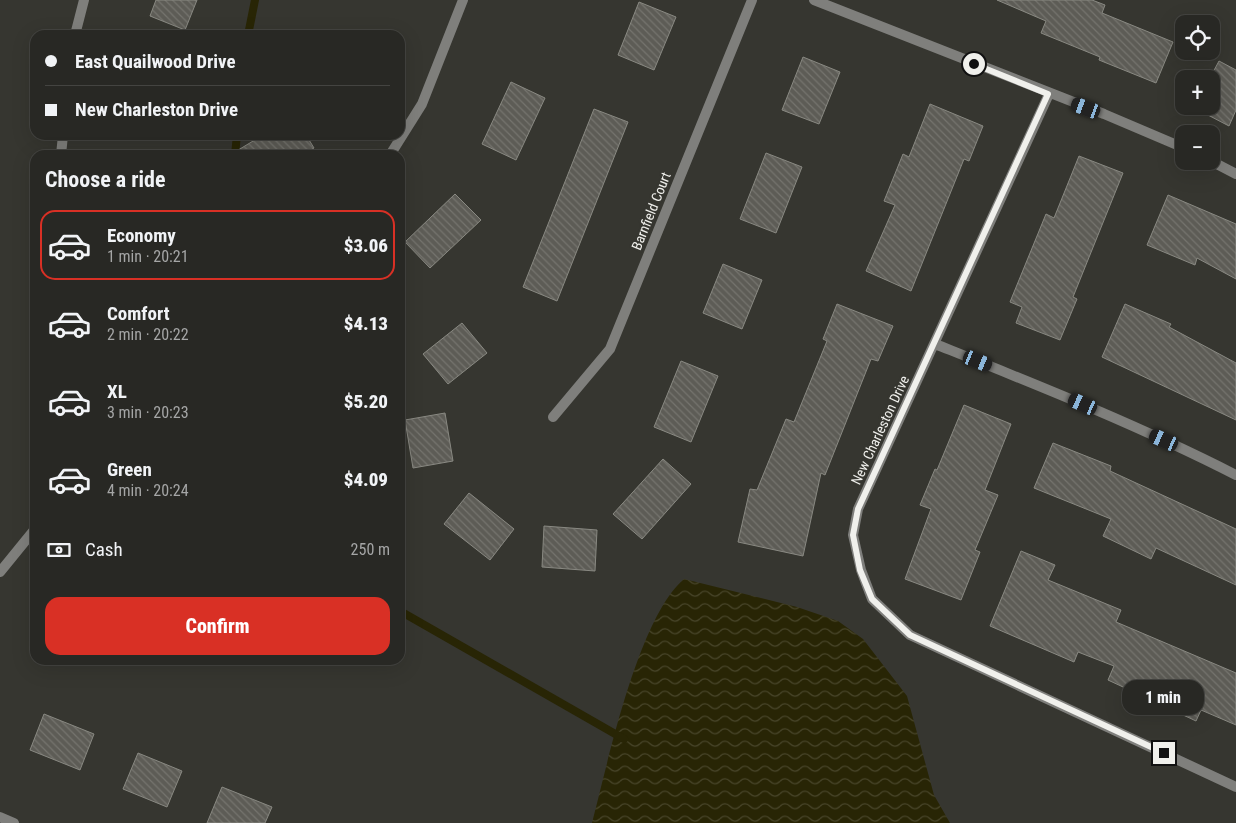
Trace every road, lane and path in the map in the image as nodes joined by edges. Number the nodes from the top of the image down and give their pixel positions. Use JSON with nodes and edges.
{"nodes":[{"id":1,"x":84,"y":0,"type":"edge"},
{"id":2,"x":463,"y":0,"type":"edge"},
{"id":3,"x":752,"y":0,"type":"edge"},
{"id":4,"x":814,"y":0,"type":"edge"},
{"id":5,"x":76,"y":30,"type":"edge"},
{"id":6,"x":1048,"y":94,"type":"junction"},
{"id":7,"x":405,"y":131,"type":"edge"},
{"id":8,"x":1175,"y":144,"type":"edge"},
{"id":9,"x":1220,"y":166,"type":"edge"},
{"id":10,"x":1236,"y":174,"type":"edge"},
{"id":11,"x":935,"y":344,"type":"junction"},
{"id":12,"x":553,"y":417,"type":"dead end"},
{"id":13,"x":1236,"y":476,"type":"edge"},
{"id":14,"x":30,"y":534,"type":"edge"},
{"id":15,"x":0,"y":572,"type":"edge"},
{"id":16,"x":1236,"y":787,"type":"edge"},
{"id":17,"x":0,"y":817,"type":"edge"},
{"id":18,"x":14,"y":823,"type":"edge"}],
"edges":[{"from":1,"to":5,"type":"street"},
{"from":2,"to":7,"type":"street"},
{"from":3,"to":12,"type":"street","name":"Barnfield Court"},
{"from":4,"to":6,"type":"street"},
{"from":6,"to":8,"type":"street"},
{"from":6,"to":11,"type":"street","name":"New Charleston Drive"},
{"from":9,"to":10,"type":"street"},
{"from":11,"to":13,"type":"street"},
{"from":11,"to":16,"type":"street","name":"New Charleston Drive"},
{"from":14,"to":15,"type":"street"},
{"from":17,"to":18,"type":"street"}]}
